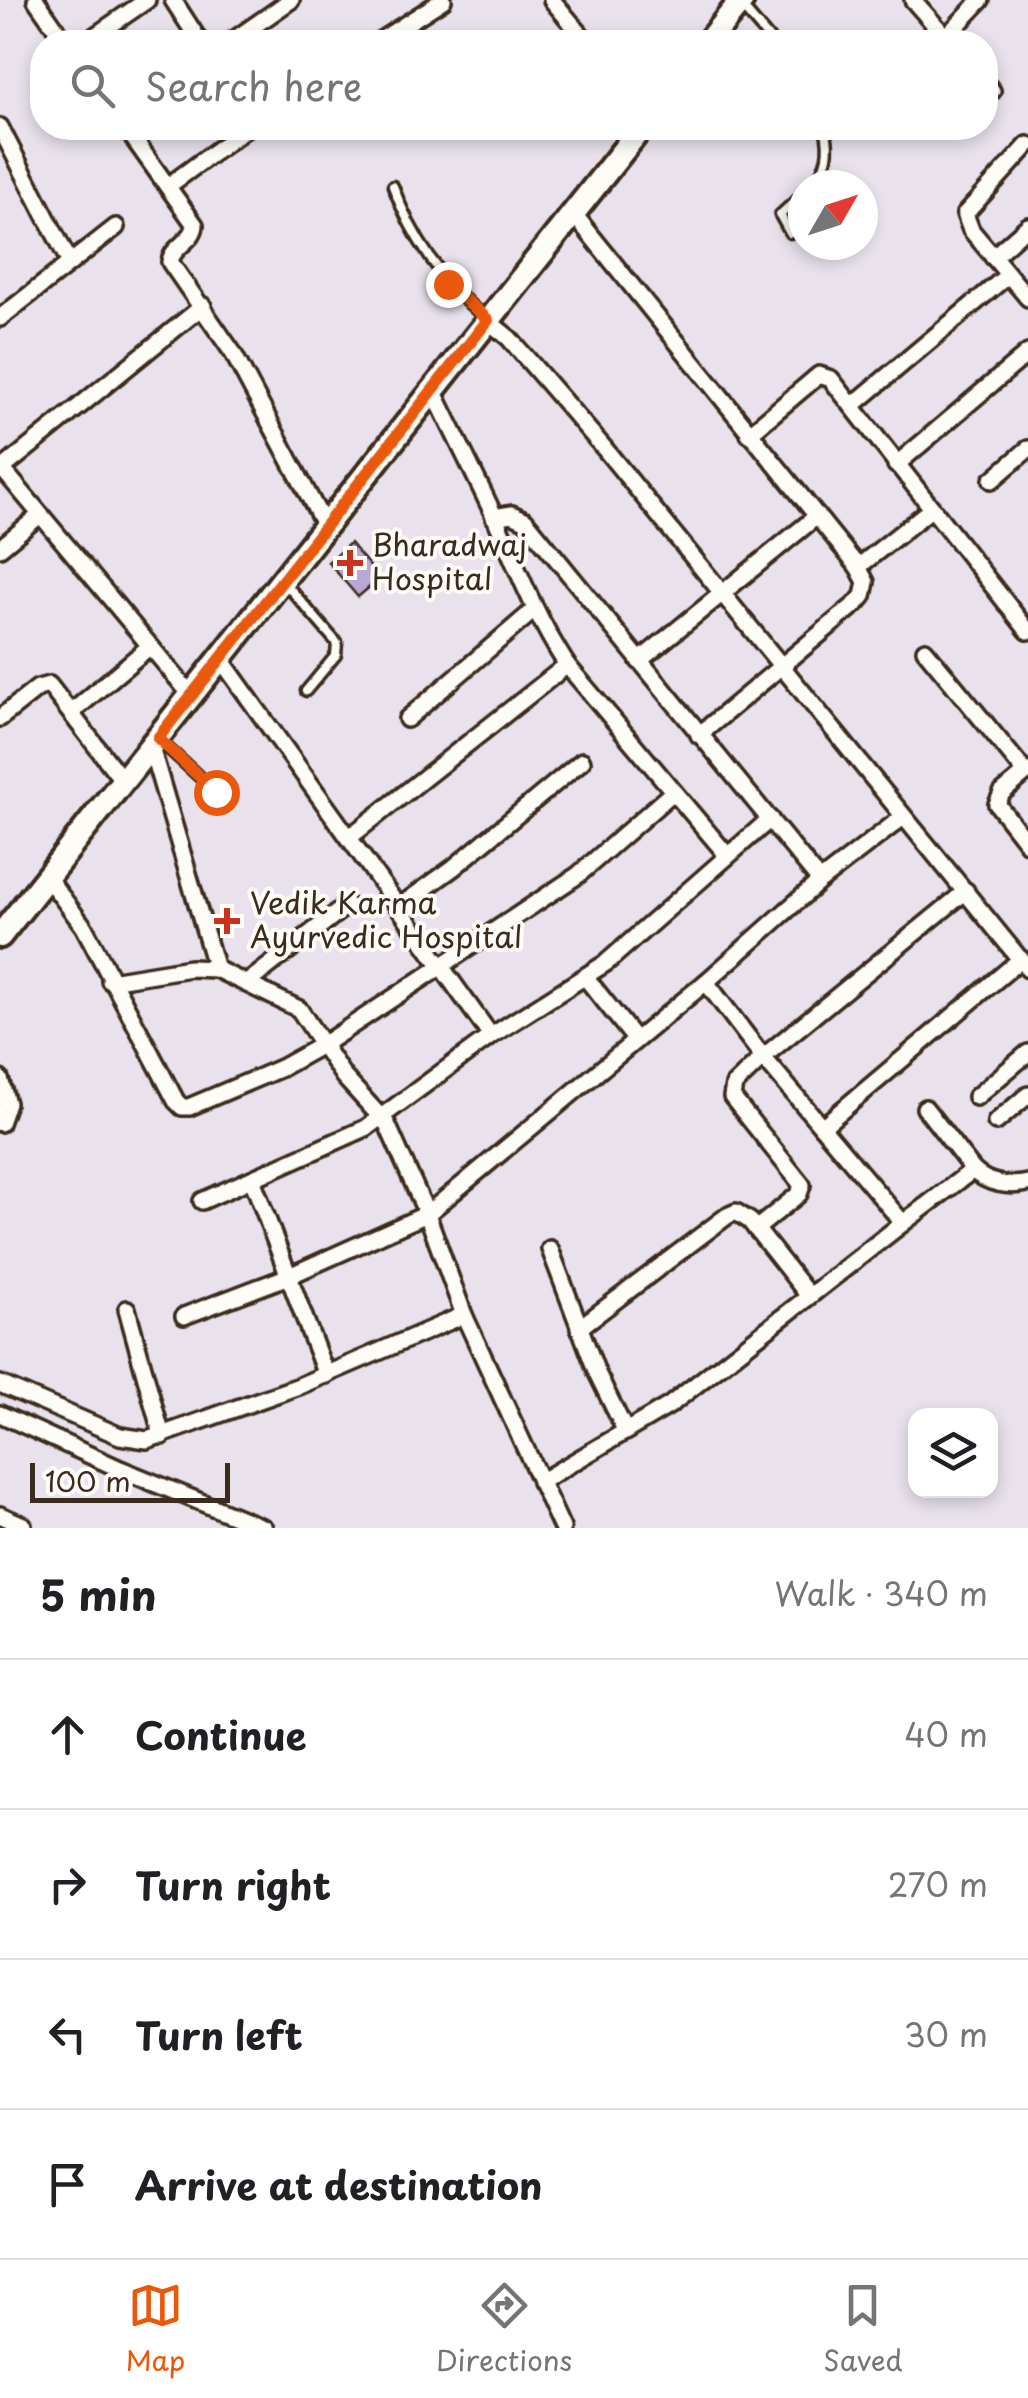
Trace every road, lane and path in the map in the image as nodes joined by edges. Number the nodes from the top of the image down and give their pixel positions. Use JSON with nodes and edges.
{"nodes":[{"id":1,"x":36,"y":0,"type":"edge"},
{"id":2,"x":147,"y":0,"type":"edge"},
{"id":3,"x":172,"y":0,"type":"edge"},
{"id":4,"x":291,"y":0,"type":"edge"},
{"id":5,"x":443,"y":0,"type":"edge"},
{"id":6,"x":552,"y":0,"type":"edge"},
{"id":7,"x":913,"y":0,"type":"edge"},
{"id":8,"x":981,"y":0,"type":"edge"},
{"id":9,"x":741,"y":2,"type":"edge"},
{"id":10,"x":267,"y":7,"type":"edge"},
{"id":11,"x":57,"y":30,"type":"edge"},
{"id":12,"x":103,"y":30,"type":"edge"},
{"id":13,"x":192,"y":30,"type":"edge"},
{"id":14,"x":243,"y":30,"type":"edge"},
{"id":15,"x":397,"y":30,"type":"edge"},
{"id":16,"x":576,"y":30,"type":"edge"},
{"id":17,"x":718,"y":30,"type":"edge"},
{"id":18,"x":763,"y":30,"type":"edge"},
{"id":19,"x":939,"y":30,"type":"edge"},
{"id":20,"x":956,"y":30,"type":"edge"},
{"id":21,"x":0,"y":126,"type":"edge"},
{"id":22,"x":135,"y":140,"type":"edge"},
{"id":23,"x":231,"y":140,"type":"edge"},
{"id":24,"x":631,"y":140,"type":"edge"},
{"id":25,"x":828,"y":140,"type":"edge"},
{"id":26,"x":1028,"y":144,"type":"edge"},
{"id":27,"x":821,"y":170,"type":"edge"},
{"id":28,"x":168,"y":186,"type":"junction"},
{"id":29,"x":393,"y":186,"type":"dead end"},
{"id":30,"x":788,"y":208,"type":"edge"},
{"id":31,"x":573,"y":213,"type":"junction"},
{"id":32,"x":1028,"y":226,"type":"edge"},
{"id":33,"x":116,"y":227,"type":"dead end"},
{"id":34,"x":788,"y":229,"type":"edge"},
{"id":35,"x":994,"y":257,"type":"junction"},
{"id":36,"x":70,"y":263,"type":"junction"},
{"id":37,"x":1008,"y":275,"type":"junction"},
{"id":38,"x":1028,"y":298,"type":"edge"},
{"id":39,"x":203,"y":306,"type":"junction"},
{"id":40,"x":0,"y":318,"type":"edge"},
{"id":41,"x":488,"y":320,"type":"junction"},
{"id":42,"x":1028,"y":353,"type":"edge"},
{"id":43,"x":432,"y":388,"type":"junction"},
{"id":44,"x":852,"y":406,"type":"junction"},
{"id":45,"x":749,"y":434,"type":"junction"},
{"id":46,"x":1028,"y":449,"type":"edge"},
{"id":47,"x":896,"y":465,"type":"junction"},
{"id":48,"x":1,"y":468,"type":"edge"},
{"id":49,"x":992,"y":480,"type":"dead end"},
{"id":50,"x":931,"y":509,"type":"junction"},
{"id":51,"x":40,"y":515,"type":"junction"},
{"id":52,"x":817,"y":516,"type":"junction"},
{"id":53,"x":494,"y":517,"type":"junction"},
{"id":54,"x":325,"y":526,"type":"junction"},
{"id":55,"x":0,"y":548,"type":"edge"},
{"id":56,"x":858,"y":568,"type":"junction"},
{"id":57,"x":282,"y":580,"type":"junction"},
{"id":58,"x":722,"y":594,"type":"junction"},
{"id":59,"x":533,"y":610,"type":"junction"},
{"id":60,"x":1028,"y":631,"type":"edge"},
{"id":61,"x":150,"y":646,"type":"junction"},
{"id":62,"x":925,"y":650,"type":"dead end"},
{"id":63,"x":220,"y":658,"type":"junction"},
{"id":64,"x":640,"y":661,"type":"junction"},
{"id":65,"x":567,"y":665,"type":"junction"},
{"id":66,"x":781,"y":668,"type":"junction"},
{"id":67,"x":306,"y":690,"type":"dead end"},
{"id":68,"x":191,"y":695,"type":"junction"},
{"id":69,"x":71,"y":712,"type":"junction"},
{"id":70,"x":0,"y":718,"type":"edge"},
{"id":71,"x":408,"y":719,"type":"dead end"},
{"id":72,"x":700,"y":735,"type":"junction"},
{"id":73,"x":154,"y":743,"type":"junction"},
{"id":74,"x":582,"y":761,"type":"dead end"},
{"id":75,"x":1027,"y":772,"type":"edge"},
{"id":76,"x":123,"y":781,"type":"junction"},
{"id":77,"x":216,"y":792,"type":"dead end"},
{"id":78,"x":672,"y":792,"type":"junction"},
{"id":79,"x":903,"y":817,"type":"junction"},
{"id":80,"x":770,"y":819,"type":"junction"},
{"id":81,"x":350,"y":836,"type":"junction"},
{"id":82,"x":1028,"y":844,"type":"edge"},
{"id":83,"x":727,"y":855,"type":"junction"},
{"id":84,"x":47,"y":876,"type":"junction"},
{"id":85,"x":820,"y":882,"type":"junction"},
{"id":86,"x":966,"y":891,"type":"junction"},
{"id":87,"x":347,"y":905,"type":"dead end"},
{"id":88,"x":400,"y":906,"type":"junction"},
{"id":89,"x":4,"y":922,"type":"edge"},
{"id":90,"x":1024,"y":964,"type":"edge"},
{"id":91,"x":441,"y":965,"type":"junction"},
{"id":92,"x":216,"y":969,"type":"junction"},
{"id":93,"x":586,"y":978,"type":"junction"},
{"id":94,"x":110,"y":981,"type":"junction"},
{"id":95,"x":246,"y":982,"type":"junction"},
{"id":96,"x":706,"y":982,"type":"junction"},
{"id":97,"x":491,"y":1036,"type":"junction"},
{"id":98,"x":635,"y":1039,"type":"junction"},
{"id":99,"x":324,"y":1044,"type":"junction"},
{"id":100,"x":1028,"y":1053,"type":"edge"},
{"id":101,"x":763,"y":1058,"type":"junction"},
{"id":102,"x":0,"y":1079,"type":"edge"},
{"id":103,"x":1028,"y":1095,"type":"edge"},
{"id":104,"x":976,"y":1096,"type":"dead end"},
{"id":105,"x":925,"y":1108,"type":"dead end"},
{"id":106,"x":382,"y":1117,"type":"junction"},
{"id":107,"x":996,"y":1122,"type":"dead end"},
{"id":108,"x":0,"y":1123,"type":"edge"},
{"id":109,"x":822,"y":1127,"type":"junction"},
{"id":110,"x":973,"y":1170,"type":"junction"},
{"id":111,"x":252,"y":1179,"type":"junction"},
{"id":112,"x":1028,"y":1184,"type":"edge"},
{"id":113,"x":202,"y":1201,"type":"dead end"},
{"id":114,"x":427,"y":1214,"type":"junction"},
{"id":115,"x":903,"y":1223,"type":"junction"},
{"id":116,"x":756,"y":1228,"type":"junction"},
{"id":117,"x":550,"y":1249,"type":"dead end"},
{"id":118,"x":289,"y":1276,"type":"junction"},
{"id":119,"x":809,"y":1296,"type":"junction"},
{"id":120,"x":127,"y":1310,"type":"dead end"},
{"id":121,"x":464,"y":1315,"type":"junction"},
{"id":122,"x":184,"y":1316,"type":"dead end"},
{"id":123,"x":579,"y":1328,"type":"junction"},
{"id":124,"x":326,"y":1375,"type":"junction"},
{"id":125,"x":0,"y":1384,"type":"edge"},
{"id":126,"x":0,"y":1414,"type":"edge"},
{"id":127,"x":626,"y":1432,"type":"junction"},
{"id":128,"x":162,"y":1436,"type":"junction"},
{"id":129,"x":540,"y":1482,"type":"junction"},
{"id":130,"x":0,"y":1515,"type":"edge"},
{"id":131,"x":22,"y":1525,"type":"dead end"},
{"id":132,"x":264,"y":1528,"type":"edge"},
{"id":133,"x":562,"y":1528,"type":"edge"}],
"edges":[{"from":1,"to":11,"type":"street"},
{"from":2,"to":12,"type":"street"},
{"from":3,"to":13,"type":"street"},
{"from":4,"to":10,"type":"street"},
{"from":5,"to":15,"type":"street"},
{"from":6,"to":16,"type":"street"},
{"from":7,"to":19,"type":"street"},
{"from":8,"to":20,"type":"street"},
{"from":9,"to":17,"type":"main road"},
{"from":9,"to":18,"type":"lane"},
{"from":10,"to":14,"type":"street"},
{"from":21,"to":36,"type":"street"},
{"from":22,"to":28,"type":"street"},
{"from":23,"to":28,"type":"street"},
{"from":24,"to":31,"type":"main road"},
{"from":25,"to":27,"type":"lane"},
{"from":26,"to":35,"type":"street"},
{"from":28,"to":39,"type":"street"},
{"from":29,"to":41,"type":"lane"},
{"from":30,"to":34,"type":"lane"},
{"from":31,"to":41,"type":"main road"},
{"from":31,"to":45,"type":"street"},
{"from":32,"to":35,"type":"street"},
{"from":33,"to":36,"type":"street"},
{"from":35,"to":37,"type":"street"},
{"from":36,"to":40,"type":"street"},
{"from":37,"to":38,"type":"street"},
{"from":37,"to":44,"type":"street"},
{"from":39,"to":48,"type":"street"},
{"from":39,"to":54,"type":"street"},
{"from":41,"to":43,"type":"main road"},
{"from":41,"to":58,"type":"street"},
{"from":42,"to":47,"type":"street"},
{"from":43,"to":53,"type":"street"},
{"from":43,"to":54,"type":"main road"},
{"from":44,"to":45,"type":"street"},
{"from":44,"to":47,"type":"street"},
{"from":45,"to":52,"type":"street"},
{"from":46,"to":49,"type":"street"},
{"from":47,"to":50,"type":"street"},
{"from":48,"to":51,"type":"street"},
{"from":50,"to":56,"type":"street"},
{"from":50,"to":60,"type":"street"},
{"from":51,"to":55,"type":"street"},
{"from":51,"to":61,"type":"street"},
{"from":52,"to":56,"type":"street"},
{"from":52,"to":58,"type":"street"},
{"from":53,"to":59,"type":"street"},
{"from":53,"to":64,"type":"street"},
{"from":54,"to":57,"type":"main road"},
{"from":56,"to":66,"type":"street"},
{"from":57,"to":63,"type":"main road"},
{"from":57,"to":67,"type":"lane"},
{"from":58,"to":64,"type":"street"},
{"from":58,"to":66,"type":"street"},
{"from":59,"to":65,"type":"street"},
{"from":59,"to":71,"type":"street"},
{"from":61,"to":68,"type":"street"},
{"from":61,"to":69,"type":"street"},
{"from":62,"to":75,"type":"street"},
{"from":63,"to":68,"type":"main road"},
{"from":63,"to":81,"type":"street"},
{"from":64,"to":72,"type":"street"},
{"from":65,"to":78,"type":"street"},
{"from":65,"to":81,"type":"street"},
{"from":66,"to":72,"type":"street"},
{"from":66,"to":79,"type":"street"},
{"from":68,"to":73,"type":"main road"},
{"from":69,"to":70,"type":"street"},
{"from":69,"to":76,"type":"street"},
{"from":72,"to":80,"type":"street"},
{"from":73,"to":76,"type":"main road"},
{"from":73,"to":77,"type":"lane"},
{"from":73,"to":92,"type":"street"},
{"from":74,"to":88,"type":"street"},
{"from":75,"to":82,"type":"street"},
{"from":76,"to":84,"type":"main road"},
{"from":78,"to":83,"type":"street"},
{"from":78,"to":91,"type":"street"},
{"from":79,"to":85,"type":"street"},
{"from":79,"to":86,"type":"street"},
{"from":80,"to":83,"type":"street"},
{"from":80,"to":85,"type":"street"},
{"from":81,"to":88,"type":"street"},
{"from":83,"to":93,"type":"street"},
{"from":84,"to":89,"type":"main road"},
{"from":84,"to":94,"type":"street"},
{"from":85,"to":96,"type":"street"},
{"from":86,"to":90,"type":"street"},
{"from":86,"to":101,"type":"street"},
{"from":87,"to":95,"type":"street"},
{"from":88,"to":91,"type":"street"},
{"from":90,"to":109,"type":"street"},
{"from":91,"to":97,"type":"street"},
{"from":91,"to":99,"type":"street"},
{"from":92,"to":94,"type":"street"},
{"from":92,"to":95,"type":"street"},
{"from":93,"to":97,"type":"street"},
{"from":93,"to":98,"type":"street"},
{"from":94,"to":99,"type":"street"},
{"from":95,"to":99,"type":"street"},
{"from":96,"to":98,"type":"street"},
{"from":96,"to":101,"type":"street"},
{"from":97,"to":106,"type":"street"},
{"from":98,"to":114,"type":"street"},
{"from":99,"to":106,"type":"street"},
{"from":100,"to":104,"type":"street"},
{"from":101,"to":109,"type":"street"},
{"from":101,"to":116,"type":"street"},
{"from":102,"to":108,"type":"street"},
{"from":103,"to":107,"type":"street"},
{"from":105,"to":110,"type":"street"},
{"from":106,"to":111,"type":"street"},
{"from":106,"to":114,"type":"street"},
{"from":109,"to":115,"type":"street"},
{"from":110,"to":112,"type":"street"},
{"from":110,"to":115,"type":"street"},
{"from":111,"to":113,"type":"street"},
{"from":111,"to":118,"type":"street"},
{"from":114,"to":118,"type":"street"},
{"from":114,"to":121,"type":"street"},
{"from":115,"to":119,"type":"street"},
{"from":116,"to":119,"type":"street"},
{"from":116,"to":123,"type":"street"},
{"from":117,"to":123,"type":"street"},
{"from":118,"to":122,"type":"street"},
{"from":118,"to":124,"type":"street"},
{"from":119,"to":127,"type":"street"},
{"from":120,"to":128,"type":"street"},
{"from":121,"to":124,"type":"street"},
{"from":121,"to":129,"type":"street"},
{"from":123,"to":127,"type":"street"},
{"from":124,"to":128,"type":"street"},
{"from":125,"to":128,"type":"street"},
{"from":126,"to":132,"type":"street"},
{"from":127,"to":129,"type":"street"},
{"from":129,"to":133,"type":"street"},
{"from":130,"to":131,"type":"street"}]}
